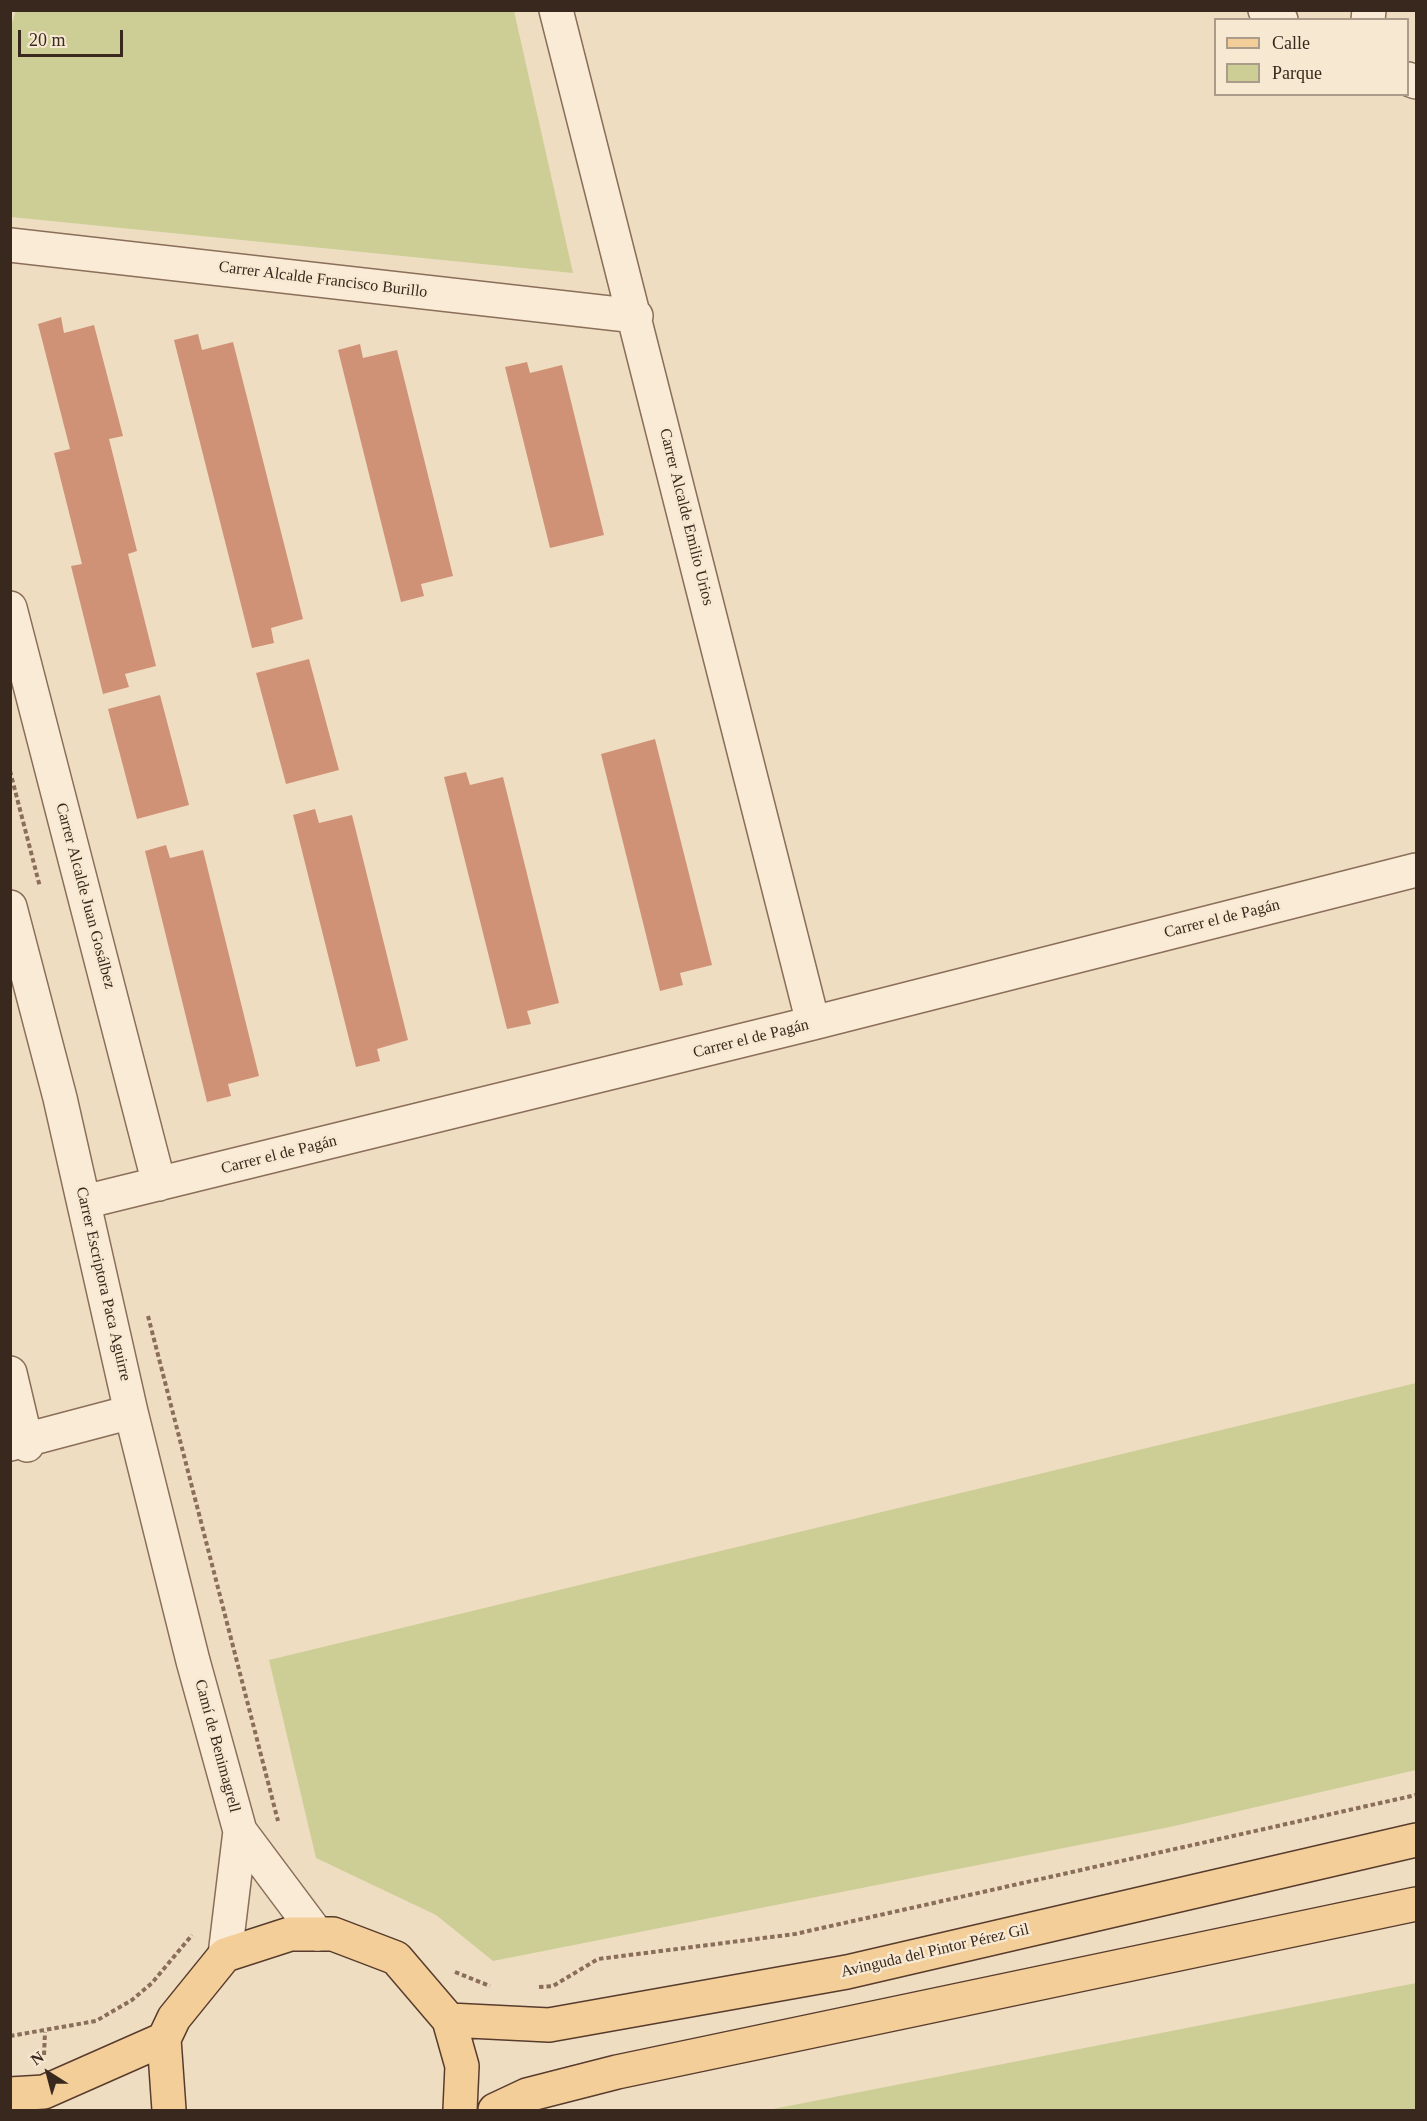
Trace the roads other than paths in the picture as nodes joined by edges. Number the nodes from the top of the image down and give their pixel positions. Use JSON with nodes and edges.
{"nodes":[{"id":1,"x":556,"y":10,"type":"edge"},
{"id":2,"x":1264,"y":10,"type":"edge"},
{"id":3,"x":1278,"y":18,"type":"edge"},
{"id":4,"x":10,"y":245,"type":"edge"},
{"id":5,"x":636,"y":316,"type":"junction"},
{"id":6,"x":10,"y":608,"type":"edge"},
{"id":7,"x":1416,"y":870,"type":"edge"},
{"id":8,"x":10,"y":907,"type":"edge"},
{"id":9,"x":813,"y":1023,"type":"junction"},
{"id":10,"x":159,"y":1184,"type":"junction"},
{"id":11,"x":84,"y":1202,"type":"junction"},
{"id":12,"x":10,"y":1373,"type":"edge"},
{"id":13,"x":131,"y":1412,"type":"junction"},
{"id":14,"x":21,"y":1443,"type":"edge"},
{"id":15,"x":193,"y":1662,"type":"joint"},
{"id":16,"x":240,"y":1832,"type":"junction"},
{"id":17,"x":1416,"y":1840,"type":"edge"},
{"id":18,"x":1416,"y":1904,"type":"edge"},
{"id":19,"x":317,"y":1934,"type":"junction"},
{"id":20,"x":225,"y":1955,"type":"junction"},
{"id":21,"x":449,"y":2020,"type":"junction"},
{"id":22,"x":164,"y":2039,"type":"junction"},
{"id":23,"x":10,"y":2094,"type":"edge"},
{"id":24,"x":168,"y":2110,"type":"edge"},
{"id":25,"x":460,"y":2110,"type":"edge"},
{"id":26,"x":495,"y":2110,"type":"edge"}],
"edges":[{"from":1,"to":5,"type":"street","name":"Carrer Alcalde Emilio Urios"},
{"from":2,"to":3,"type":"street"},
{"from":4,"to":5,"type":"street","name":"Carrer Alcalde Francisco Burillo"},
{"from":5,"to":9,"type":"street","name":"Carrer Alcalde Emilio Urios"},
{"from":6,"to":10,"type":"street","name":"Carrer Alcalde Juan Gosálbez"},
{"from":7,"to":9,"type":"street","name":"Carrer el de Pagán"},
{"from":8,"to":11,"type":"street","name":"Carrer Escriptora Paca Aguirre"},
{"from":9,"to":10,"type":"street","name":"Carrer el de Pagán"},
{"from":10,"to":11,"type":"street","name":"Carrer el de Pagán"},
{"from":11,"to":13,"type":"street","name":"Carrer Escriptora Paca Aguirre"},
{"from":12,"to":14,"type":"street"},
{"from":13,"to":14,"type":"street"},
{"from":13,"to":15,"type":"street","name":"Carrer Escriptora Paca Aguirre"},
{"from":15,"to":16,"type":"street","name":"Camí de Benimagrell"},
{"from":16,"to":19,"type":"street","name":"Camí de Benimagrell"},
{"from":16,"to":20,"type":"street","name":"Camí de Benimagrell"},
{"from":17,"to":21,"type":"main road","name":"Avinguda del Pintor Pérez Gil"},
{"from":18,"to":26,"type":"main road"},
{"from":19,"to":20,"type":"main road"},
{"from":19,"to":21,"type":"main road"},
{"from":20,"to":22,"type":"main road"},
{"from":21,"to":25,"type":"main road"},
{"from":22,"to":23,"type":"main road"},
{"from":22,"to":24,"type":"main road"}]}
